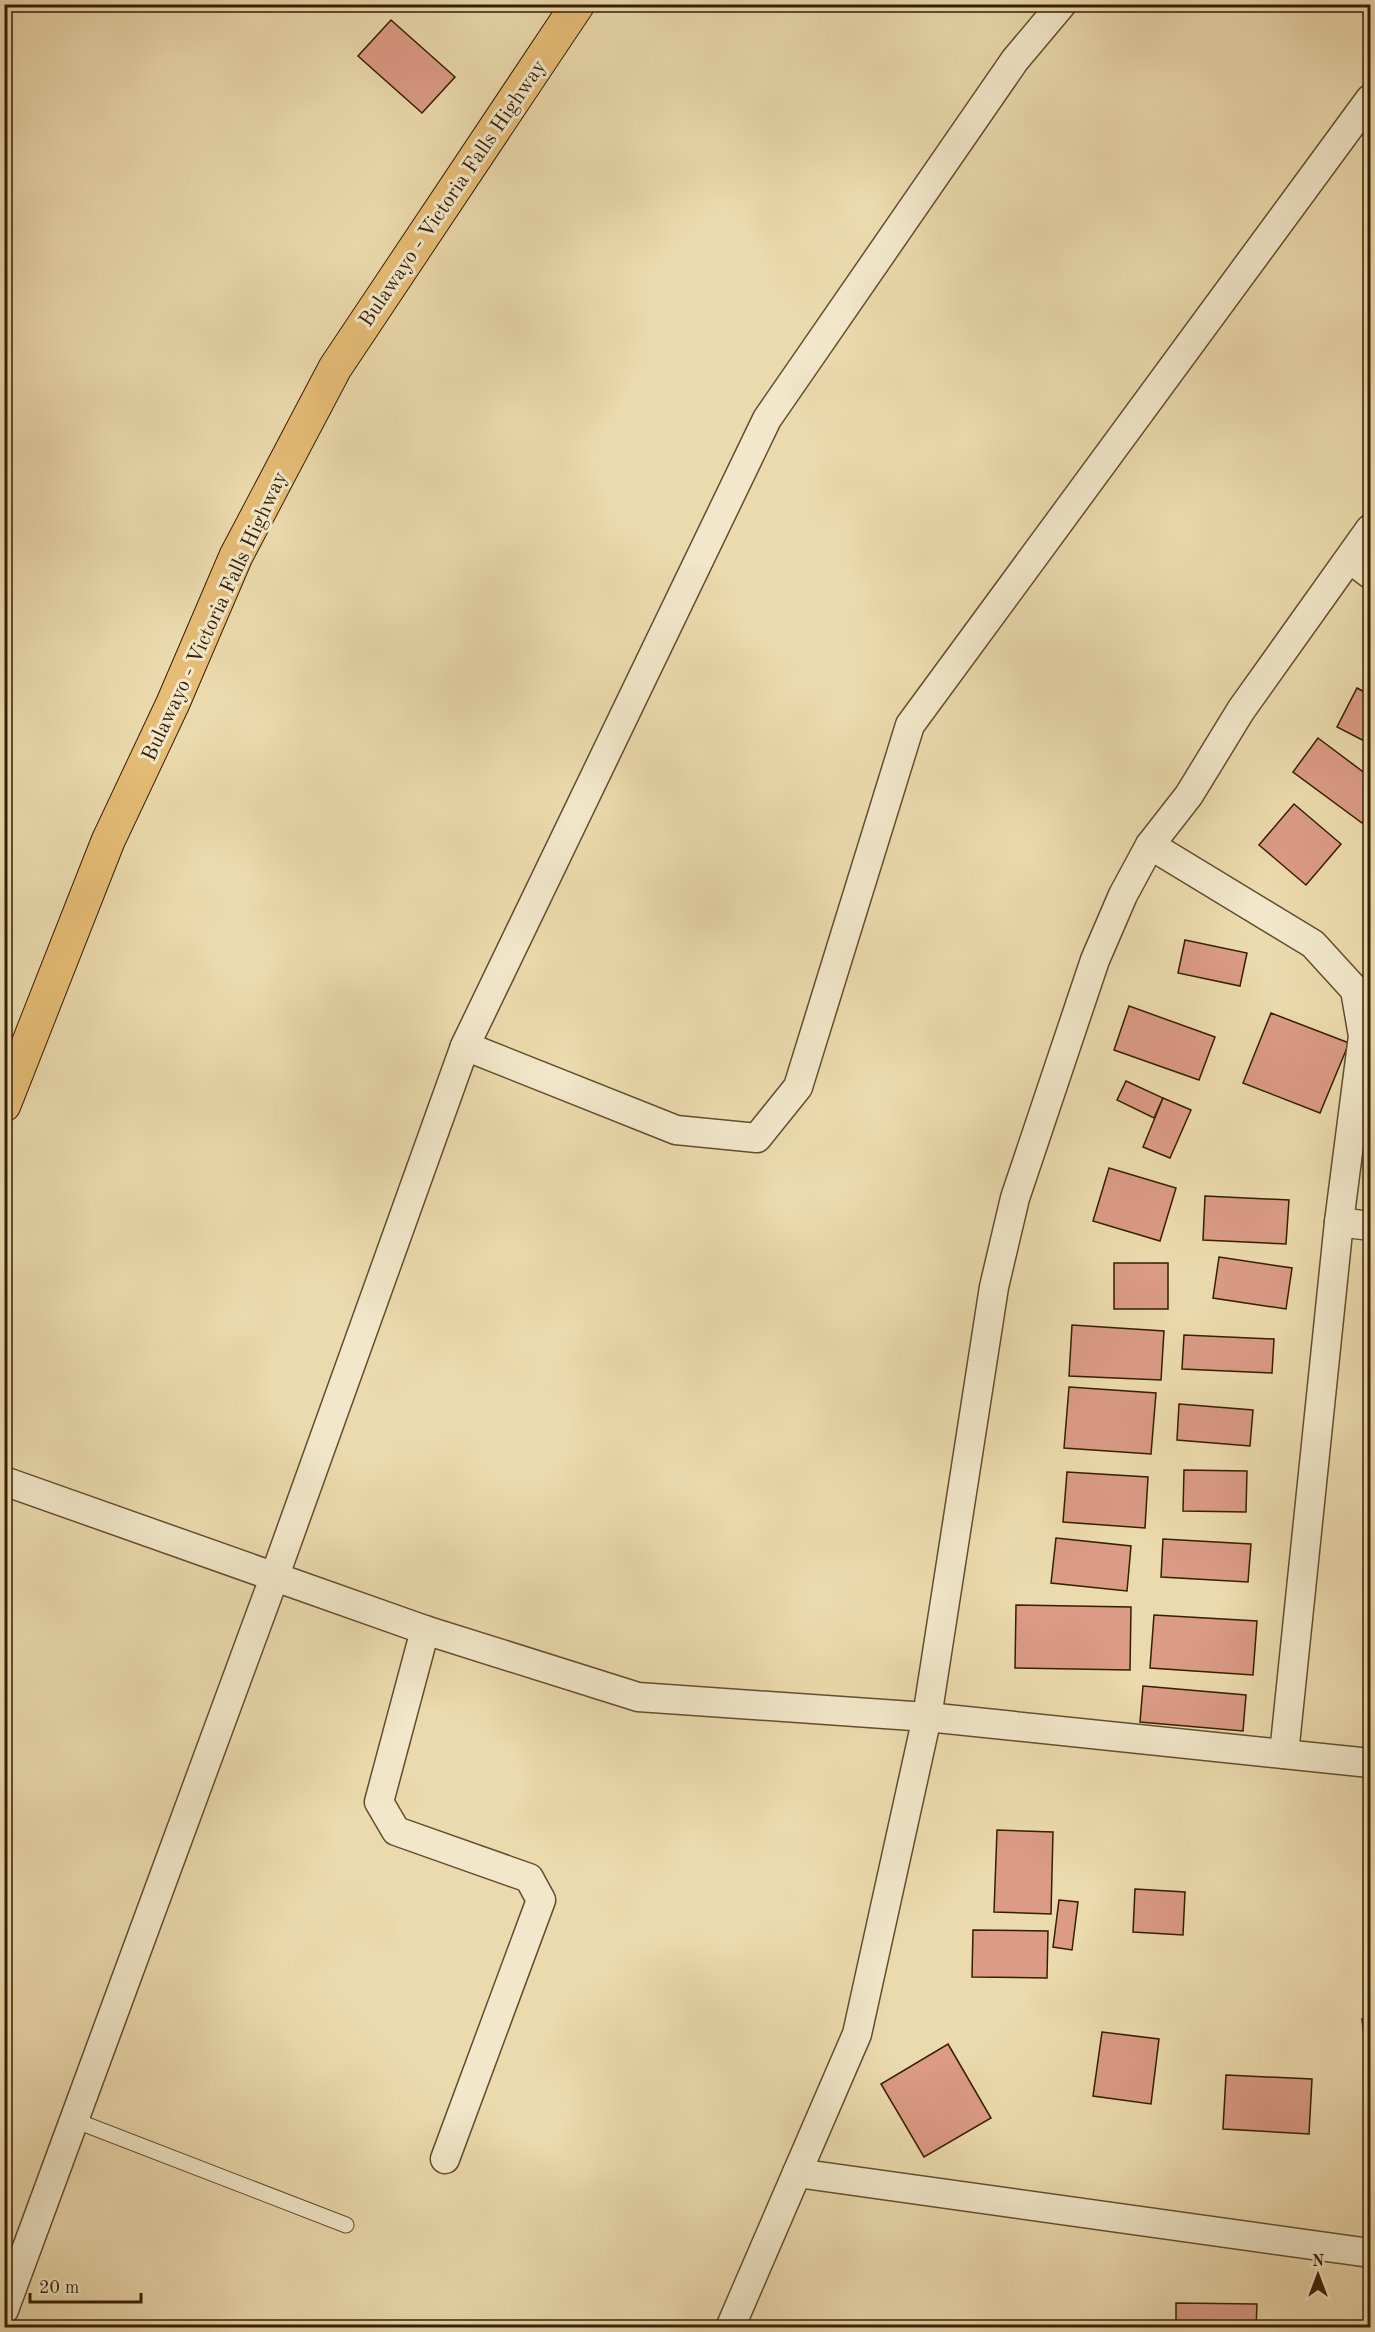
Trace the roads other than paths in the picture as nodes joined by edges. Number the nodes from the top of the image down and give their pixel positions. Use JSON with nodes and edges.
{"nodes":[{"id":1,"x":578,"y":4,"type":"edge"},
{"id":2,"x":1062,"y":4,"type":"edge"},
{"id":3,"x":1371,"y":99,"type":"edge"},
{"id":4,"x":1371,"y":529,"type":"edge"},
{"id":5,"x":1360,"y":566,"type":"edge"},
{"id":6,"x":1150,"y":845,"type":"junction"},
{"id":7,"x":465,"y":1046,"type":"junction"},
{"id":8,"x":4,"y":1105,"type":"edge"},
{"id":9,"x":1339,"y":1222,"type":"junction"},
{"id":10,"x":1371,"y":1226,"type":"edge"},
{"id":11,"x":4,"y":1481,"type":"edge"},
{"id":12,"x":274,"y":1578,"type":"junction"},
{"id":13,"x":426,"y":1630,"type":"junction"},
{"id":14,"x":927,"y":1717,"type":"junction"},
{"id":15,"x":1284,"y":1754,"type":"junction"},
{"id":16,"x":1371,"y":1763,"type":"edge"},
{"id":17,"x":74,"y":2120,"type":"junction"},
{"id":18,"x":445,"y":2159,"type":"dead end"},
{"id":19,"x":797,"y":2174,"type":"junction"},
{"id":20,"x":346,"y":2226,"type":"dead end"},
{"id":21,"x":1371,"y":2253,"type":"edge"},
{"id":22,"x":4,"y":2310,"type":"edge"},
{"id":23,"x":730,"y":2328,"type":"edge"}],
"edges":[{"from":1,"to":8,"type":"highway","name":"Bulawayo - Victoria Falls Highway"},
{"from":2,"to":7,"type":"street"},
{"from":3,"to":7,"type":"street"},
{"from":4,"to":5,"type":"street"},
{"from":5,"to":6,"type":"street"},
{"from":6,"to":9,"type":"street"},
{"from":6,"to":14,"type":"street"},
{"from":7,"to":12,"type":"street"},
{"from":9,"to":10,"type":"street"},
{"from":9,"to":15,"type":"street"},
{"from":11,"to":12,"type":"street"},
{"from":12,"to":13,"type":"street"},
{"from":12,"to":17,"type":"street"},
{"from":13,"to":14,"type":"street"},
{"from":13,"to":18,"type":"street"},
{"from":14,"to":15,"type":"street"},
{"from":14,"to":19,"type":"street"},
{"from":15,"to":16,"type":"street"},
{"from":17,"to":20,"type":"lane"},
{"from":17,"to":22,"type":"street"},
{"from":19,"to":21,"type":"street"},
{"from":19,"to":23,"type":"street"}]}
